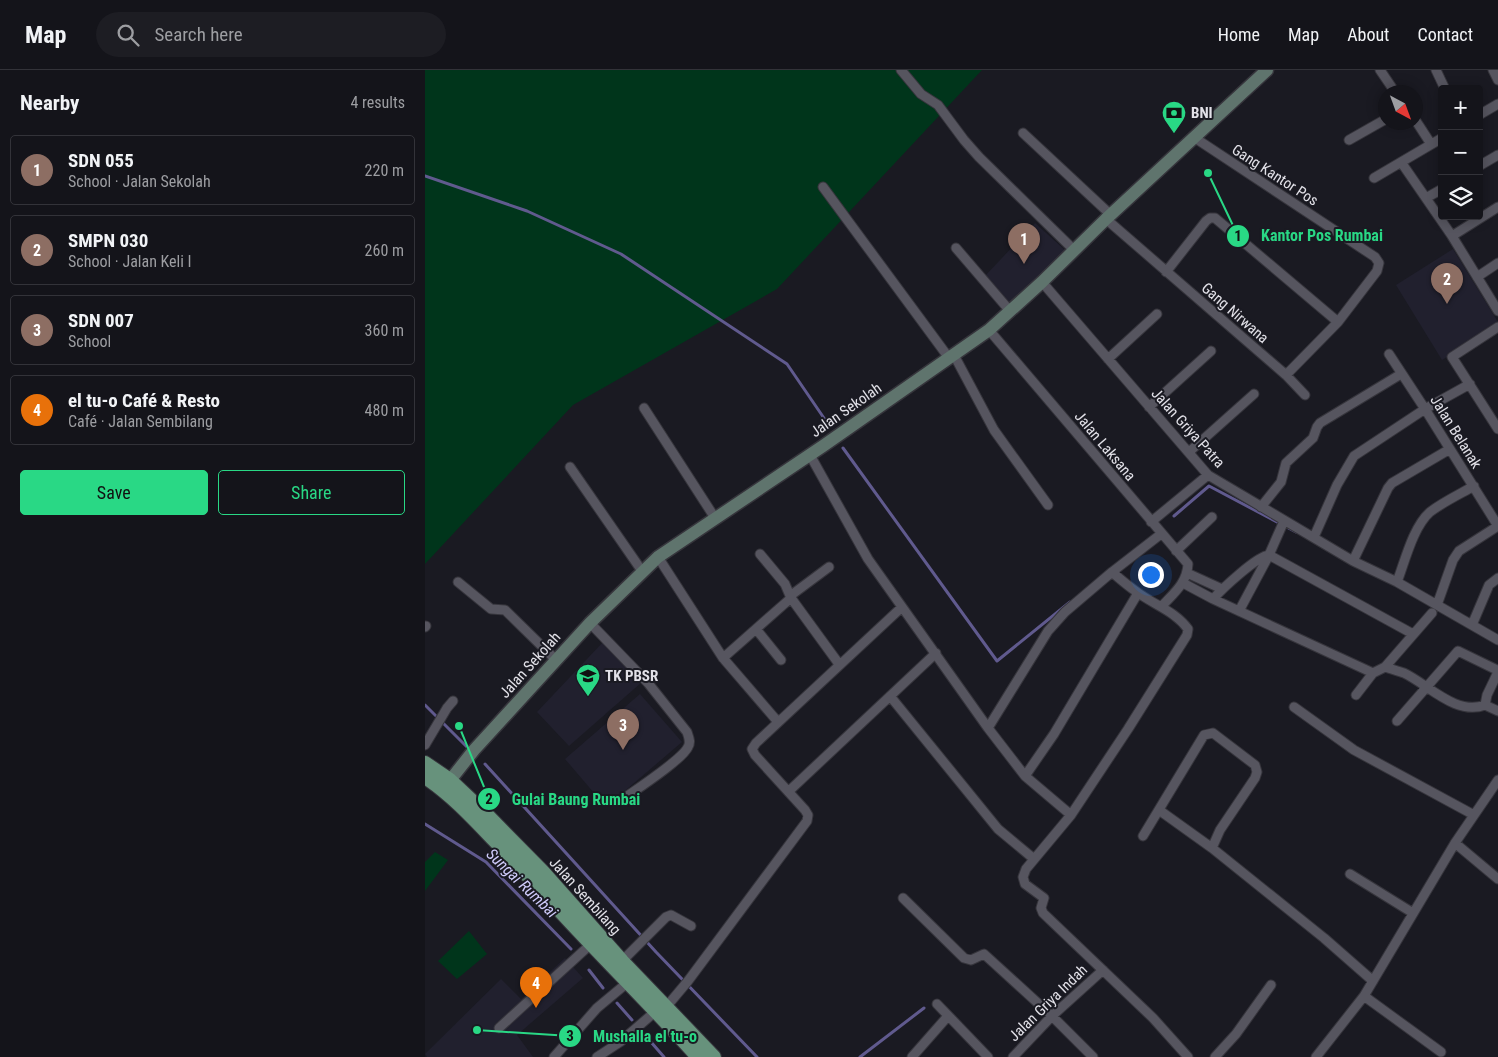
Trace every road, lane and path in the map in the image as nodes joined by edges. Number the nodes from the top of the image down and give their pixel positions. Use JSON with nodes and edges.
{"nodes":[{"id":1,"x":901,"y":70,"type":"edge"},
{"id":2,"x":1380,"y":70,"type":"edge"},
{"id":3,"x":1436,"y":70,"type":"edge"},
{"id":4,"x":1493,"y":70,"type":"edge"},
{"id":5,"x":1261,"y":72,"type":"edge"},
{"id":6,"x":1498,"y":80,"type":"edge"},
{"id":7,"x":1390,"y":85,"type":"edge"},
{"id":8,"x":1443,"y":85,"type":"edge"},
{"id":9,"x":1498,"y":104,"type":"edge"},
{"id":10,"x":1483,"y":113,"type":"edge"},
{"id":11,"x":1378,"y":123,"type":"edge"},
{"id":12,"x":1421,"y":130,"type":"edge"},
{"id":13,"x":1023,"y":133,"type":"dead end"},
{"id":14,"x":1195,"y":138,"type":"junction"},
{"id":15,"x":1349,"y":140,"type":"dead end"},
{"id":16,"x":1438,"y":140,"type":"edge"},
{"id":17,"x":1431,"y":144,"type":"junction"},
{"id":18,"x":1498,"y":155,"type":"edge"},
{"id":19,"x":1401,"y":162,"type":"junction"},
{"id":20,"x":1483,"y":164,"type":"edge"},
{"id":21,"x":1374,"y":178,"type":"dead end"},
{"id":22,"x":823,"y":187,"type":"dead end"},
{"id":23,"x":1438,"y":191,"type":"edge"},
{"id":24,"x":1427,"y":198,"type":"junction"},
{"id":25,"x":1498,"y":207,"type":"edge"},
{"id":26,"x":1109,"y":217,"type":"junction"},
{"id":27,"x":1451,"y":236,"type":"junction"},
{"id":28,"x":956,"y":248,"type":"dead end"},
{"id":29,"x":1075,"y":250,"type":"junction"},
{"id":30,"x":1498,"y":263,"type":"edge"},
{"id":31,"x":1166,"y":272,"type":"junction"},
{"id":32,"x":1477,"y":277,"type":"junction"},
{"id":33,"x":1043,"y":282,"type":"junction"},
{"id":34,"x":1010,"y":311,"type":"junction"},
{"id":35,"x":1498,"y":311,"type":"edge"},
{"id":36,"x":1157,"y":314,"type":"dead end"},
{"id":37,"x":1338,"y":322,"type":"junction"},
{"id":38,"x":989,"y":330,"type":"junction"},
{"id":39,"x":1496,"y":332,"type":"edge"},
{"id":40,"x":1211,"y":351,"type":"dead end"},
{"id":41,"x":1389,"y":354,"type":"dead end"},
{"id":42,"x":952,"y":356,"type":"junction"},
{"id":43,"x":1108,"y":359,"type":"junction"},
{"id":44,"x":1401,"y":374,"type":"junction"},
{"id":45,"x":1286,"y":375,"type":"junction"},
{"id":46,"x":1470,"y":384,"type":"junction"},
{"id":47,"x":1254,"y":394,"type":"dead end"},
{"id":48,"x":1305,"y":395,"type":"dead end"},
{"id":49,"x":1149,"y":406,"type":"junction"},
{"id":50,"x":644,"y":408,"type":"dead end"},
{"id":51,"x":1425,"y":409,"type":"junction"},
{"id":52,"x":1498,"y":429,"type":"edge"},
{"id":53,"x":1450,"y":449,"type":"junction"},
{"id":54,"x":1189,"y":452,"type":"junction"},
{"id":55,"x":810,"y":455,"type":"junction"},
{"id":56,"x":570,"y":467,"type":"dead end"},
{"id":57,"x":1207,"y":475,"type":"junction"},
{"id":58,"x":1474,"y":486,"type":"junction"},
{"id":59,"x":1048,"y":505,"type":"dead end"},
{"id":60,"x":1261,"y":507,"type":"junction"},
{"id":61,"x":1212,"y":517,"type":"dead end"},
{"id":62,"x":715,"y":518,"type":"junction"},
{"id":63,"x":1151,"y":522,"type":"junction"},
{"id":64,"x":1283,"y":524,"type":"junction"},
{"id":65,"x":1498,"y":526,"type":"edge"},
{"id":66,"x":1161,"y":534,"type":"junction"},
{"id":67,"x":1314,"y":537,"type":"junction"},
{"id":68,"x":1176,"y":551,"type":"junction"},
{"id":69,"x":760,"y":554,"type":"dead end"},
{"id":70,"x":1269,"y":555,"type":"junction"},
{"id":71,"x":658,"y":556,"type":"junction"},
{"id":72,"x":1353,"y":561,"type":"junction"},
{"id":73,"x":829,"y":567,"type":"dead end"},
{"id":74,"x":642,"y":571,"type":"junction"},
{"id":75,"x":1112,"y":572,"type":"junction"},
{"id":76,"x":1187,"y":573,"type":"junction"},
{"id":77,"x":1498,"y":578,"type":"edge"},
{"id":78,"x":458,"y":582,"type":"dead end"},
{"id":79,"x":1397,"y":582,"type":"junction"},
{"id":80,"x":1183,"y":583,"type":"junction"},
{"id":81,"x":1222,"y":589,"type":"junction"},
{"id":82,"x":1138,"y":594,"type":"junction"},
{"id":83,"x":791,"y":597,"type":"junction"},
{"id":84,"x":1213,"y":599,"type":"junction"},
{"id":85,"x":1162,"y":606,"type":"junction"},
{"id":86,"x":902,"y":607,"type":"junction"},
{"id":87,"x":1434,"y":609,"type":"junction"},
{"id":88,"x":1239,"y":611,"type":"junction"},
{"id":89,"x":590,"y":623,"type":"junction"},
{"id":90,"x":1472,"y":626,"type":"junction"},
{"id":91,"x":756,"y":629,"type":"junction"},
{"id":92,"x":1413,"y":634,"type":"junction"},
{"id":93,"x":1498,"y":640,"type":"edge"},
{"id":94,"x":936,"y":653,"type":"junction"},
{"id":95,"x":723,"y":658,"type":"junction"},
{"id":96,"x":556,"y":660,"type":"junction"},
{"id":97,"x":781,"y":660,"type":"dead end"},
{"id":98,"x":839,"y":664,"type":"junction"},
{"id":99,"x":1385,"y":667,"type":"junction"},
{"id":100,"x":1373,"y":673,"type":"junction"},
{"id":101,"x":1427,"y":687,"type":"junction"},
{"id":102,"x":1356,"y":695,"type":"dead end"},
{"id":103,"x":890,"y":696,"type":"junction"},
{"id":104,"x":453,"y":701,"type":"dead end"},
{"id":105,"x":1485,"y":704,"type":"junction"},
{"id":106,"x":1294,"y":707,"type":"dead end"},
{"id":107,"x":1498,"y":711,"type":"edge"},
{"id":108,"x":1397,"y":721,"type":"dead end"},
{"id":109,"x":778,"y":722,"type":"junction"},
{"id":110,"x":988,"y":728,"type":"junction"},
{"id":111,"x":425,"y":745,"type":"edge"},
{"id":112,"x":425,"y":763,"type":"edge"},
{"id":113,"x":1025,"y":776,"type":"junction"},
{"id":114,"x":425,"y":777,"type":"edge"},
{"id":115,"x":1498,"y":780,"type":"edge"},
{"id":116,"x":446,"y":785,"type":"junction"},
{"id":117,"x":789,"y":791,"type":"junction"},
{"id":118,"x":620,"y":801,"type":"dead end"},
{"id":119,"x":1159,"y":810,"type":"junction"},
{"id":120,"x":1071,"y":814,"type":"junction"},
{"id":121,"x":1474,"y":815,"type":"junction"},
{"id":122,"x":1143,"y":836,"type":"dead end"},
{"id":123,"x":1455,"y":843,"type":"junction"},
{"id":124,"x":1212,"y":848,"type":"junction"},
{"id":125,"x":1035,"y":859,"type":"junction"},
{"id":126,"x":1350,"y":874,"type":"dead end"},
{"id":127,"x":1498,"y":879,"type":"edge"},
{"id":128,"x":903,"y":898,"type":"dead end"},
{"id":129,"x":1413,"y":913,"type":"junction"},
{"id":130,"x":691,"y":926,"type":"dead end"},
{"id":131,"x":591,"y":944,"type":"junction"},
{"id":132,"x":621,"y":961,"type":"junction"},
{"id":133,"x":1103,"y":970,"type":"junction"},
{"id":134,"x":1373,"y":982,"type":"junction"},
{"id":135,"x":627,"y":983,"type":"junction"},
{"id":136,"x":1271,"y":985,"type":"dead end"},
{"id":137,"x":1364,"y":996,"type":"junction"},
{"id":138,"x":937,"y":1004,"type":"dead end"},
{"id":139,"x":661,"y":1009,"type":"junction"},
{"id":140,"x":949,"y":1016,"type":"junction"},
{"id":141,"x":1052,"y":1016,"type":"junction"},
{"id":142,"x":499,"y":1028,"type":"dead end"},
{"id":143,"x":1441,"y":1052,"type":"dead end"},
{"id":144,"x":554,"y":1057,"type":"edge"},
{"id":145,"x":597,"y":1057,"type":"edge"},
{"id":146,"x":698,"y":1057,"type":"edge"},
{"id":147,"x":715,"y":1057,"type":"edge"},
{"id":148,"x":912,"y":1057,"type":"edge"},
{"id":149,"x":988,"y":1057,"type":"edge"},
{"id":150,"x":1013,"y":1057,"type":"edge"},
{"id":151,"x":1093,"y":1057,"type":"edge"},
{"id":152,"x":1188,"y":1057,"type":"edge"},
{"id":153,"x":1215,"y":1057,"type":"edge"},
{"id":154,"x":1315,"y":1057,"type":"edge"}],
"edges":[{"from":1,"to":29,"type":"street"},
{"from":2,"to":7,"type":"street"},
{"from":3,"to":8,"type":"street"},
{"from":4,"to":6,"type":"street"},
{"from":5,"to":14,"type":"street","name":"Jalan Sekolah"},
{"from":9,"to":10,"type":"street"},
{"from":11,"to":15,"type":"street"},
{"from":12,"to":17,"type":"street"},
{"from":13,"to":26,"type":"street","name":"Gang Nirwana"},
{"from":14,"to":26,"type":"street","name":"Jalan Sekolah"},
{"from":14,"to":37,"type":"street","name":"Gang Kantor Pos"},
{"from":16,"to":17,"type":"street"},
{"from":17,"to":19,"type":"street"},
{"from":18,"to":20,"type":"street"},
{"from":19,"to":21,"type":"street"},
{"from":19,"to":24,"type":"street"},
{"from":22,"to":42,"type":"street"},
{"from":23,"to":24,"type":"street"},
{"from":24,"to":27,"type":"street"},
{"from":25,"to":27,"type":"street"},
{"from":26,"to":29,"type":"street","name":"Jalan Sekolah"},
{"from":26,"to":31,"type":"street","name":"Gang Nirwana"},
{"from":27,"to":32,"type":"street"},
{"from":28,"to":34,"type":"street"},
{"from":29,"to":33,"type":"street","name":"Jalan Sekolah"},
{"from":30,"to":32,"type":"street"},
{"from":31,"to":37,"type":"street"},
{"from":31,"to":45,"type":"street","name":"Gang Nirwana"},
{"from":32,"to":35,"type":"street"},
{"from":33,"to":34,"type":"street","name":"Jalan Sekolah"},
{"from":33,"to":43,"type":"street","name":"Jalan Griya Patra"},
{"from":34,"to":38,"type":"street","name":"Jalan Sekolah"},
{"from":36,"to":43,"type":"street"},
{"from":37,"to":45,"type":"street"},
{"from":38,"to":42,"type":"street","name":"Jalan Sekolah"},
{"from":38,"to":63,"type":"street","name":"Jalan Laksana"},
{"from":39,"to":46,"type":"street"},
{"from":40,"to":49,"type":"street"},
{"from":41,"to":44,"type":"street","name":"Jalan Belanak"},
{"from":42,"to":55,"type":"street","name":"Jalan Sekolah"},
{"from":42,"to":59,"type":"street"},
{"from":43,"to":49,"type":"street","name":"Jalan Griya Patra"},
{"from":44,"to":51,"type":"street","name":"Jalan Belanak"},
{"from":44,"to":60,"type":"street"},
{"from":45,"to":48,"type":"street","name":"Gang Nirwana"},
{"from":46,"to":51,"type":"street"},
{"from":46,"to":52,"type":"street"},
{"from":47,"to":54,"type":"street"},
{"from":49,"to":54,"type":"street","name":"Jalan Griya Patra"},
{"from":50,"to":62,"type":"street"},
{"from":51,"to":53,"type":"street","name":"Jalan Belanak"},
{"from":51,"to":67,"type":"street"},
{"from":53,"to":58,"type":"street","name":"Jalan Belanak"},
{"from":53,"to":72,"type":"street"},
{"from":54,"to":57,"type":"street","name":"Jalan Griya Patra"},
{"from":55,"to":62,"type":"street","name":"Jalan Sekolah"},
{"from":55,"to":86,"type":"street"},
{"from":56,"to":74,"type":"street"},
{"from":57,"to":60,"type":"street","name":"Jalan Griya Patra"},
{"from":57,"to":63,"type":"street"},
{"from":58,"to":65,"type":"street","name":"Jalan Belanak"},
{"from":58,"to":79,"type":"street"},
{"from":60,"to":64,"type":"street","name":"Jalan Griya Patra"},
{"from":61,"to":68,"type":"street"},
{"from":62,"to":71,"type":"street","name":"Jalan Sekolah"},
{"from":63,"to":66,"type":"street","name":"Jalan Laksana"},
{"from":64,"to":67,"type":"street","name":"Jalan Griya Patra"},
{"from":64,"to":70,"type":"street"},
{"from":65,"to":87,"type":"street"},
{"from":66,"to":68,"type":"street","name":"Jalan Laksana"},
{"from":66,"to":75,"type":"street"},
{"from":67,"to":72,"type":"street","name":"Jalan Griya Patra"},
{"from":68,"to":76,"type":"street","name":"Jalan Laksana"},
{"from":69,"to":83,"type":"street"},
{"from":70,"to":81,"type":"street"},
{"from":70,"to":88,"type":"street"},
{"from":70,"to":92,"type":"street"},
{"from":71,"to":74,"type":"street","name":"Jalan Sekolah"},
{"from":71,"to":95,"type":"street"},
{"from":72,"to":79,"type":"street","name":"Jalan Griya Patra"},
{"from":73,"to":83,"type":"street"},
{"from":74,"to":89,"type":"street","name":"Jalan Sekolah"},
{"from":75,"to":82,"type":"street"},
{"from":75,"to":110,"type":"street"},
{"from":76,"to":80,"type":"street"},
{"from":76,"to":81,"type":"street"},
{"from":77,"to":90,"type":"street"},
{"from":78,"to":96,"type":"street"},
{"from":79,"to":87,"type":"street","name":"Jalan Griya Patra"},
{"from":80,"to":84,"type":"street"},
{"from":80,"to":85,"type":"street"},
{"from":81,"to":84,"type":"street"},
{"from":82,"to":85,"type":"street"},
{"from":82,"to":113,"type":"street"},
{"from":83,"to":91,"type":"street"},
{"from":83,"to":98,"type":"street"},
{"from":84,"to":88,"type":"street"},
{"from":85,"to":120,"type":"street"},
{"from":86,"to":94,"type":"street"},
{"from":86,"to":98,"type":"street"},
{"from":87,"to":90,"type":"street","name":"Jalan Griya Patra"},
{"from":87,"to":92,"type":"street"},
{"from":88,"to":100,"type":"street"},
{"from":89,"to":96,"type":"street","name":"Jalan Sekolah"},
{"from":89,"to":118,"type":"street"},
{"from":90,"to":93,"type":"street","name":"Jalan Griya Patra"},
{"from":91,"to":95,"type":"street"},
{"from":91,"to":97,"type":"street"},
{"from":92,"to":99,"type":"street"},
{"from":94,"to":103,"type":"street"},
{"from":94,"to":110,"type":"street"},
{"from":95,"to":109,"type":"street"},
{"from":96,"to":116,"type":"street","name":"Jalan Sekolah"},
{"from":98,"to":109,"type":"street"},
{"from":99,"to":100,"type":"street"},
{"from":99,"to":101,"type":"street"},
{"from":100,"to":102,"type":"street"},
{"from":101,"to":105,"type":"street"},
{"from":101,"to":105,"type":"street"},
{"from":101,"to":108,"type":"street"},
{"from":103,"to":117,"type":"street"},
{"from":103,"to":125,"type":"street"},
{"from":104,"to":111,"type":"street"},
{"from":105,"to":107,"type":"street"},
{"from":106,"to":121,"type":"street"},
{"from":109,"to":117,"type":"street"},
{"from":110,"to":113,"type":"street"},
{"from":112,"to":116,"type":"main road","name":"Jalan Sembilang"},
{"from":113,"to":120,"type":"street"},
{"from":114,"to":116,"type":"main road","name":"Jalan Sembilang"},
{"from":115,"to":121,"type":"street"},
{"from":116,"to":131,"type":"main road","name":"Jalan Sembilang"},
{"from":116,"to":132,"type":"main road","name":"Jalan Sembilang"},
{"from":117,"to":139,"type":"street"},
{"from":119,"to":122,"type":"street"},
{"from":119,"to":124,"type":"street"},
{"from":119,"to":124,"type":"street"},
{"from":120,"to":125,"type":"street"},
{"from":121,"to":123,"type":"street"},
{"from":123,"to":127,"type":"street"},
{"from":123,"to":129,"type":"street"},
{"from":124,"to":134,"type":"street"},
{"from":125,"to":133,"type":"street"},
{"from":126,"to":129,"type":"street"},
{"from":128,"to":141,"type":"street"},
{"from":129,"to":134,"type":"street"},
{"from":130,"to":132,"type":"street"},
{"from":131,"to":135,"type":"main road","name":"Jalan Sembilang"},
{"from":131,"to":142,"type":"street"},
{"from":132,"to":139,"type":"main road","name":"Jalan Sembilang"},
{"from":133,"to":141,"type":"street","name":"Jalan Griya Indah"},
{"from":133,"to":152,"type":"street"},
{"from":134,"to":137,"type":"street"},
{"from":135,"to":139,"type":"main road","name":"Jalan Sembilang"},
{"from":135,"to":144,"type":"street"},
{"from":136,"to":153,"type":"street"},
{"from":137,"to":143,"type":"street"},
{"from":137,"to":154,"type":"street"},
{"from":138,"to":140,"type":"street"},
{"from":139,"to":145,"type":"street"},
{"from":139,"to":146,"type":"main road","name":"Jalan Sembilang"},
{"from":139,"to":147,"type":"main road","name":"Jalan Sembilang"},
{"from":140,"to":148,"type":"street"},
{"from":140,"to":149,"type":"street"},
{"from":141,"to":150,"type":"street","name":"Jalan Griya Indah"},
{"from":141,"to":151,"type":"street"}]}
